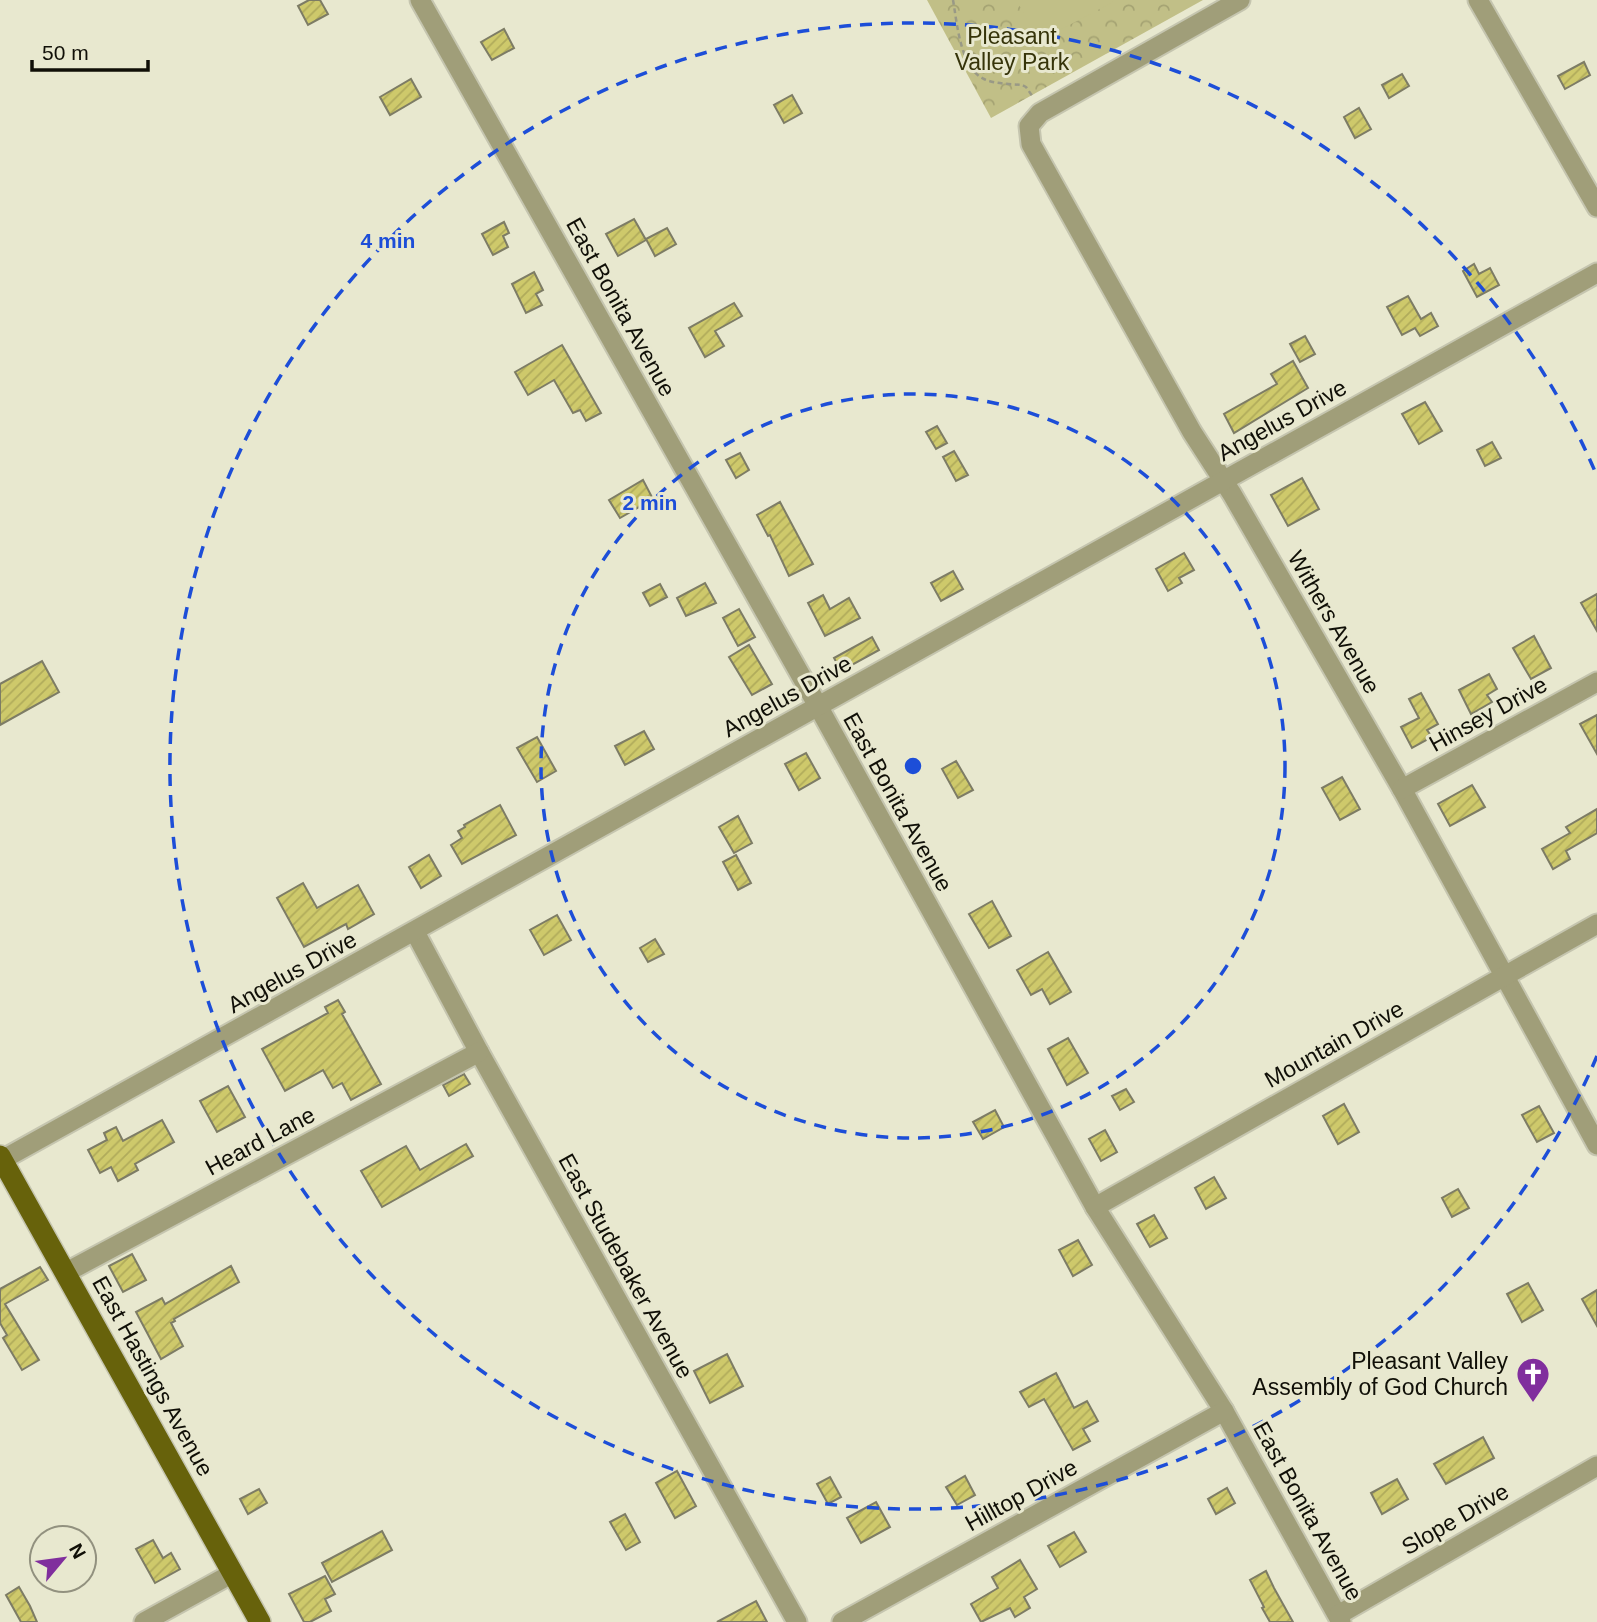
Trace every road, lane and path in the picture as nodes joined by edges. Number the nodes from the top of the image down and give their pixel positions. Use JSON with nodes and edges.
{"nodes":[{"id":1,"x":420,"y":0,"type":"edge"},
{"id":2,"x":953,"y":0,"type":"edge"},
{"id":3,"x":1240,"y":0,"type":"edge"},
{"id":4,"x":1478,"y":0,"type":"edge"},
{"id":5,"x":1032,"y":97,"type":"dead end"},
{"id":6,"x":1597,"y":206,"type":"edge"},
{"id":7,"x":1597,"y":273,"type":"edge"},
{"id":8,"x":1223,"y":481,"type":"junction"},
{"id":9,"x":1597,"y":682,"type":"edge"},
{"id":10,"x":818,"y":706,"type":"junction"},
{"id":11,"x":1402,"y":789,"type":"junction"},
{"id":12,"x":1597,"y":924,"type":"edge"},
{"id":13,"x":415,"y":932,"type":"junction"},
{"id":14,"x":1504,"y":976,"type":"junction"},
{"id":15,"x":479,"y":1052,"type":"junction"},
{"id":16,"x":1597,"y":1145,"type":"edge"},
{"id":17,"x":1,"y":1159,"type":"edge"},
{"id":18,"x":1095,"y":1207,"type":"junction"},
{"id":19,"x":65,"y":1273,"type":"junction"},
{"id":20,"x":1224,"y":1411,"type":"junction"},
{"id":21,"x":1597,"y":1466,"type":"edge"},
{"id":22,"x":233,"y":1573,"type":"junction"},
{"id":23,"x":1339,"y":1618,"type":"edge"},
{"id":24,"x":144,"y":1622,"type":"edge"},
{"id":25,"x":260,"y":1622,"type":"edge"},
{"id":26,"x":797,"y":1622,"type":"edge"},
{"id":27,"x":842,"y":1622,"type":"edge"}],
"edges":[{"from":1,"to":10,"type":"street","name":"East Bonita Avenue"},
{"from":2,"to":5,"type":"path"},
{"from":3,"to":8,"type":"street","name":"Withers Avenue"},
{"from":4,"to":6,"type":"street"},
{"from":7,"to":8,"type":"street","name":"Angelus Drive"},
{"from":8,"to":10,"type":"street","name":"Angelus Drive"},
{"from":8,"to":11,"type":"street","name":"Withers Avenue"},
{"from":9,"to":11,"type":"street","name":"Hinsey Drive"},
{"from":10,"to":13,"type":"street","name":"Angelus Drive"},
{"from":10,"to":18,"type":"street","name":"East Bonita Avenue"},
{"from":11,"to":14,"type":"street","name":"Withers Avenue"},
{"from":12,"to":14,"type":"street","name":"Mountain Drive"},
{"from":13,"to":15,"type":"street","name":"East Studebaker Avenue"},
{"from":13,"to":17,"type":"street","name":"Angelus Drive"},
{"from":14,"to":16,"type":"street","name":"Withers Avenue"},
{"from":14,"to":18,"type":"street","name":"Mountain Drive"},
{"from":15,"to":19,"type":"street","name":"Heard Lane"},
{"from":15,"to":26,"type":"street","name":"East Studebaker Avenue"},
{"from":17,"to":19,"type":"main road","name":"East Hastings Avenue"},
{"from":18,"to":20,"type":"street","name":"East Bonita Avenue"},
{"from":19,"to":22,"type":"main road","name":"East Hastings Avenue"},
{"from":20,"to":23,"type":"street","name":"East Bonita Avenue"},
{"from":20,"to":27,"type":"street","name":"Hilltop Drive"},
{"from":21,"to":23,"type":"street","name":"Slope Drive"},
{"from":22,"to":24,"type":"street"},
{"from":22,"to":25,"type":"main road","name":"East Hastings Avenue"}]}
